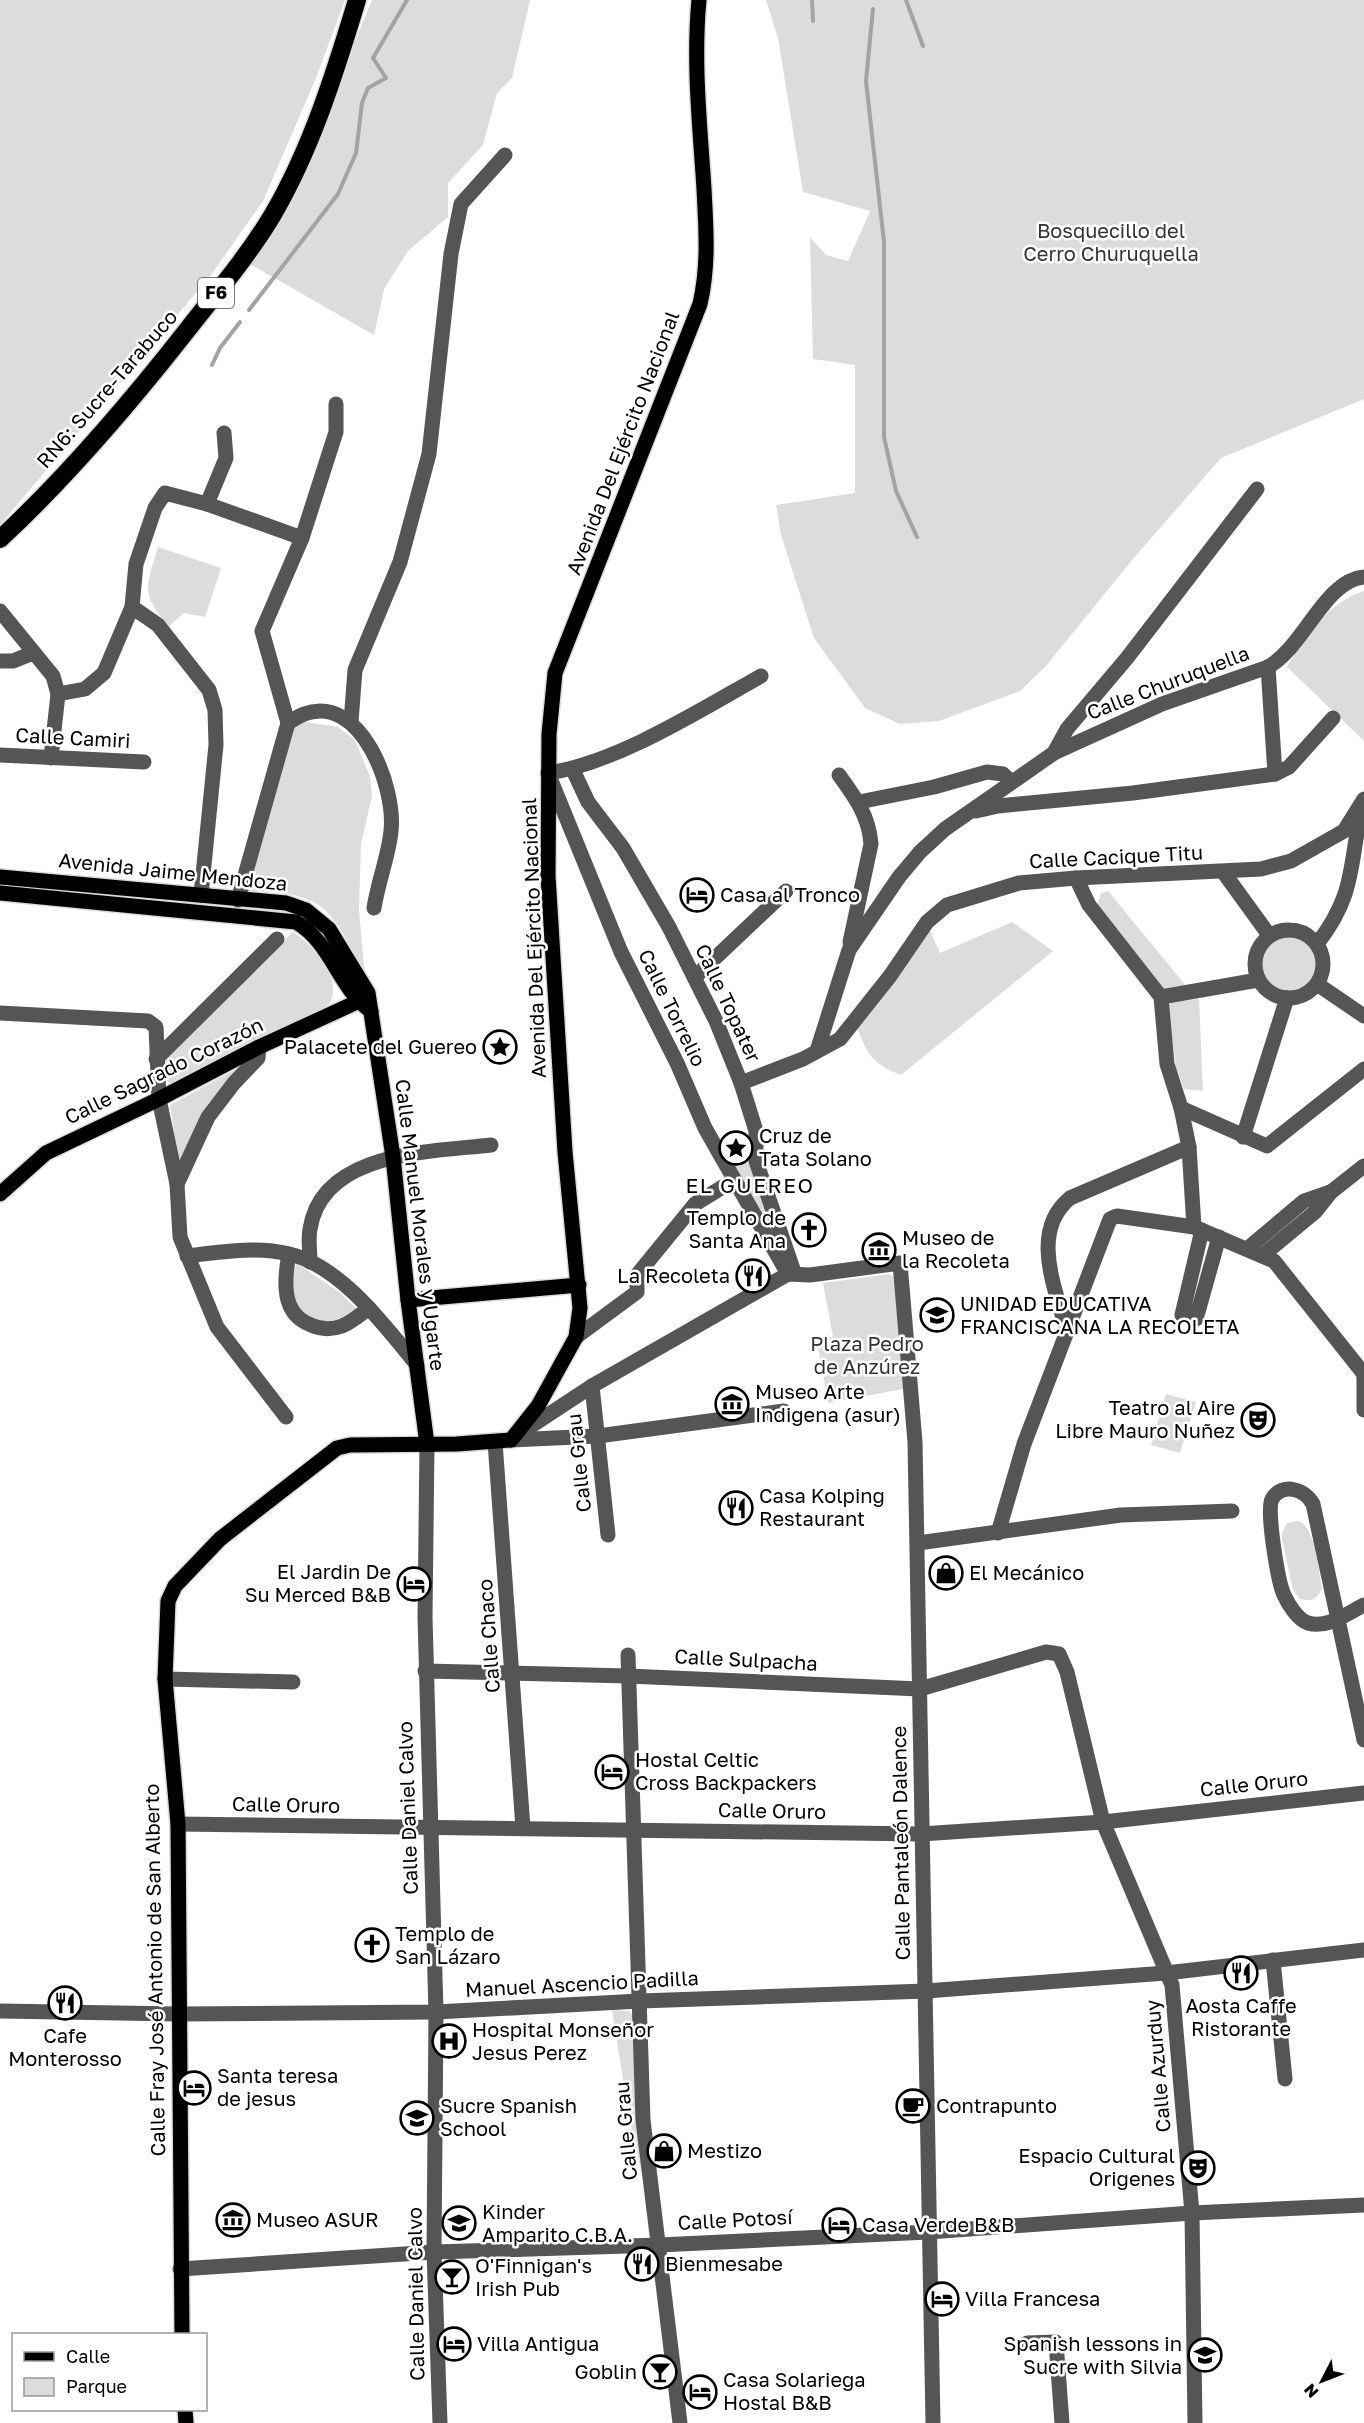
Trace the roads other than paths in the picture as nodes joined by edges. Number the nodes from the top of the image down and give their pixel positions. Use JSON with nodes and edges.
{"nodes":[{"id":1,"x":357,"y":0,"type":"edge"},
{"id":2,"x":699,"y":0,"type":"edge"},
{"id":3,"x":505,"y":155,"type":"dead end"},
{"id":4,"x":336,"y":404,"type":"dead end"},
{"id":5,"x":224,"y":433,"type":"dead end"},
{"id":6,"x":1257,"y":489,"type":"dead end"},
{"id":7,"x":207,"y":504,"type":"junction"},
{"id":8,"x":302,"y":538,"type":"junction"},
{"id":9,"x":0,"y":539,"type":"edge"},
{"id":10,"x":1364,"y":577,"type":"edge"},
{"id":11,"x":132,"y":608,"type":"junction"},
{"id":12,"x":0,"y":611,"type":"edge"},
{"id":13,"x":33,"y":652,"type":"junction"},
{"id":14,"x":0,"y":661,"type":"edge"},
{"id":15,"x":1268,"y":667,"type":"junction"},
{"id":16,"x":761,"y":676,"type":"dead end"},
{"id":17,"x":58,"y":694,"type":"junction"},
{"id":18,"x":1333,"y":718,"type":"dead end"},
{"id":19,"x":351,"y":722,"type":"junction"},
{"id":20,"x":288,"y":723,"type":"junction"},
{"id":21,"x":1053,"y":753,"type":"junction"},
{"id":22,"x":0,"y":755,"type":"edge"},
{"id":23,"x":51,"y":758,"type":"junction"},
{"id":24,"x":144,"y":762,"type":"dead end"},
{"id":25,"x":573,"y":770,"type":"junction"},
{"id":26,"x":548,"y":773,"type":"junction"},
{"id":27,"x":1275,"y":774,"type":"junction"},
{"id":28,"x":838,"y":775,"type":"dead end"},
{"id":29,"x":1012,"y":782,"type":"junction"},
{"id":30,"x":1364,"y":799,"type":"edge"},
{"id":31,"x":859,"y":802,"type":"junction"},
{"id":32,"x":970,"y":812,"type":"junction"},
{"id":33,"x":1359,"y":869,"type":"edge"},
{"id":34,"x":1224,"y":873,"type":"junction"},
{"id":35,"x":0,"y":877,"type":"edge"},
{"id":36,"x":1076,"y":878,"type":"junction"},
{"id":37,"x":786,"y":891,"type":"dead end"},
{"id":38,"x":0,"y":893,"type":"edge"},
{"id":39,"x":201,"y":895,"type":"junction"},
{"id":40,"x":238,"y":900,"type":"junction"},
{"id":41,"x":374,"y":908,"type":"dead end"},
{"id":42,"x":1269,"y":935,"type":"junction"},
{"id":43,"x":277,"y":939,"type":"dead end"},
{"id":44,"x":1317,"y":944,"type":"junction"},
{"id":45,"x":849,"y":950,"type":"junction"},
{"id":46,"x":695,"y":977,"type":"junction"},
{"id":47,"x":1258,"y":980,"type":"junction"},
{"id":48,"x":1317,"y":984,"type":"junction"},
{"id":49,"x":1161,"y":997,"type":"junction"},
{"id":50,"x":1287,"y":999,"type":"junction"},
{"id":51,"x":357,"y":1002,"type":"junction"},
{"id":52,"x":370,"y":1011,"type":"junction"},
{"id":53,"x":0,"y":1013,"type":"edge"},
{"id":54,"x":1364,"y":1016,"type":"edge"},
{"id":55,"x":259,"y":1047,"type":"junction"},
{"id":56,"x":817,"y":1051,"type":"junction"},
{"id":57,"x":156,"y":1059,"type":"junction"},
{"id":58,"x":1364,"y":1069,"type":"edge"},
{"id":59,"x":741,"y":1083,"type":"junction"},
{"id":60,"x":159,"y":1099,"type":"junction"},
{"id":61,"x":1181,"y":1108,"type":"junction"},
{"id":62,"x":1243,"y":1137,"type":"junction"},
{"id":63,"x":491,"y":1146,"type":"dead end"},
{"id":64,"x":1188,"y":1147,"type":"junction"},
{"id":65,"x":393,"y":1156,"type":"junction"},
{"id":66,"x":1364,"y":1166,"type":"edge"},
{"id":67,"x":734,"y":1180,"type":"junction"},
{"id":68,"x":177,"y":1184,"type":"junction"},
{"id":69,"x":1331,"y":1192,"type":"junction"},
{"id":70,"x":0,"y":1194,"type":"edge"},
{"id":71,"x":1198,"y":1229,"type":"junction"},
{"id":72,"x":1219,"y":1237,"type":"junction"},
{"id":73,"x":1247,"y":1249,"type":"junction"},
{"id":74,"x":289,"y":1254,"type":"junction"},
{"id":75,"x":187,"y":1256,"type":"junction"},
{"id":76,"x":1262,"y":1256,"type":"junction"},
{"id":77,"x":310,"y":1262,"type":"junction"},
{"id":78,"x":791,"y":1274,"type":"junction"},
{"id":79,"x":579,"y":1285,"type":"junction"},
{"id":80,"x":408,"y":1300,"type":"junction"},
{"id":81,"x":369,"y":1308,"type":"junction"},
{"id":82,"x":1067,"y":1332,"type":"junction"},
{"id":83,"x":576,"y":1337,"type":"junction"},
{"id":84,"x":417,"y":1365,"type":"junction"},
{"id":85,"x":1364,"y":1373,"type":"edge"},
{"id":86,"x":592,"y":1386,"type":"junction"},
{"id":87,"x":1364,"y":1410,"type":"edge"},
{"id":88,"x":784,"y":1411,"type":"dead end"},
{"id":89,"x":286,"y":1417,"type":"dead end"},
{"id":90,"x":598,"y":1436,"type":"junction"},
{"id":91,"x":503,"y":1441,"type":"junction"},
{"id":92,"x":427,"y":1444,"type":"junction"},
{"id":93,"x":1232,"y":1511,"type":"dead end"},
{"id":94,"x":998,"y":1533,"type":"junction"},
{"id":95,"x":608,"y":1536,"type":"dead end"},
{"id":96,"x":918,"y":1543,"type":"junction"},
{"id":97,"x":1364,"y":1605,"type":"edge"},
{"id":98,"x":1336,"y":1620,"type":"junction"},
{"id":99,"x":1059,"y":1654,"type":"joint"},
{"id":100,"x":627,"y":1655,"type":"dead end"},
{"id":101,"x":425,"y":1671,"type":"junction"},
{"id":102,"x":513,"y":1674,"type":"junction"},
{"id":103,"x":628,"y":1676,"type":"junction"},
{"id":104,"x":165,"y":1679,"type":"junction"},
{"id":105,"x":292,"y":1682,"type":"dead end"},
{"id":106,"x":920,"y":1689,"type":"junction"},
{"id":107,"x":1364,"y":1740,"type":"edge"},
{"id":108,"x":1364,"y":1793,"type":"edge"},
{"id":109,"x":1103,"y":1822,"type":"junction"},
{"id":110,"x":178,"y":1824,"type":"junction"},
{"id":111,"x":524,"y":1828,"type":"junction"},
{"id":112,"x":429,"y":1829,"type":"junction"},
{"id":113,"x":633,"y":1830,"type":"junction"},
{"id":114,"x":921,"y":1834,"type":"junction"},
{"id":115,"x":1364,"y":1950,"type":"edge"},
{"id":116,"x":1273,"y":1960,"type":"junction"},
{"id":117,"x":1166,"y":1973,"type":"junction"},
{"id":118,"x":926,"y":1991,"type":"junction"},
{"id":119,"x":640,"y":2001,"type":"junction"},
{"id":120,"x":0,"y":2011,"type":"edge"},
{"id":121,"x":436,"y":2012,"type":"junction"},
{"id":122,"x":178,"y":2014,"type":"junction"},
{"id":123,"x":1286,"y":2079,"type":"dead end"},
{"id":124,"x":1364,"y":2205,"type":"edge"},
{"id":125,"x":1191,"y":2212,"type":"junction"},
{"id":126,"x":928,"y":2232,"type":"junction"},
{"id":127,"x":659,"y":2245,"type":"junction"},
{"id":128,"x":434,"y":2252,"type":"junction"},
{"id":129,"x":180,"y":2269,"type":"junction"},
{"id":130,"x":182,"y":2333,"type":"edge"},
{"id":131,"x":1027,"y":2343,"type":"dead end"},
{"id":132,"x":440,"y":2423,"type":"edge"},
{"id":133,"x":680,"y":2423,"type":"edge"},
{"id":134,"x":933,"y":2423,"type":"edge"},
{"id":135,"x":1062,"y":2423,"type":"edge"},
{"id":136,"x":1195,"y":2423,"type":"edge"}],
"edges":[{"from":1,"to":9,"type":"highway","name":"RN6: Sucre-Tarabuco","number":"F6"},
{"from":2,"to":26,"type":"main road","name":"Avenida Del Ejército Nacional"},
{"from":3,"to":19,"type":"street"},
{"from":4,"to":8,"type":"street"},
{"from":5,"to":7,"type":"street"},
{"from":6,"to":21,"type":"street"},
{"from":7,"to":8,"type":"street"},
{"from":7,"to":11,"type":"street"},
{"from":8,"to":20,"type":"street"},
{"from":10,"to":15,"type":"street","name":"Calle Churuquella"},
{"from":11,"to":17,"type":"street"},
{"from":11,"to":39,"type":"street"},
{"from":12,"to":13,"type":"street"},
{"from":13,"to":14,"type":"street"},
{"from":13,"to":17,"type":"street"},
{"from":15,"to":21,"type":"street","name":"Calle Churuquella"},
{"from":15,"to":27,"type":"street"},
{"from":16,"to":25,"type":"street"},
{"from":17,"to":23,"type":"street"},
{"from":18,"to":27,"type":"street"},
{"from":19,"to":20,"type":"street"},
{"from":19,"to":41,"type":"street"},
{"from":20,"to":40,"type":"street"},
{"from":21,"to":29,"type":"street","name":"Calle Churuquella"},
{"from":22,"to":23,"type":"street","name":"Calle Camiri"},
{"from":23,"to":24,"type":"street","name":"Calle Camiri"},
{"from":25,"to":26,"type":"street"},
{"from":25,"to":46,"type":"street","name":"Calle Topater"},
{"from":26,"to":67,"type":"street","name":"Calle Torrelio"},
{"from":26,"to":79,"type":"main road","name":"Avenida Del Ejército Nacional"},
{"from":27,"to":32,"type":"street"},
{"from":28,"to":31,"type":"street"},
{"from":29,"to":31,"type":"street"},
{"from":29,"to":32,"type":"street","name":"Calle Churuquella"},
{"from":30,"to":33,"type":"street"},
{"from":30,"to":34,"type":"street","name":"Calle Cacique Titu"},
{"from":31,"to":45,"type":"street"},
{"from":32,"to":45,"type":"street","name":"Calle Churuquella"},
{"from":33,"to":44,"type":"street"},
{"from":34,"to":36,"type":"street","name":"Calle Cacique Titu"},
{"from":34,"to":42,"type":"street"},
{"from":35,"to":39,"type":"main road","name":"Avenida Jaime Mendoza"},
{"from":36,"to":49,"type":"street"},
{"from":36,"to":56,"type":"street","name":"Calle Cacique Titu"},
{"from":37,"to":46,"type":"street"},
{"from":38,"to":51,"type":"main road","name":"Avenida Jaime Mendoza"},
{"from":39,"to":40,"type":"main road","name":"Avenida Jaime Mendoza"},
{"from":40,"to":52,"type":"main road","name":"Avenida Jaime Mendoza"},
{"from":42,"to":44,"type":"street"},
{"from":42,"to":47,"type":"street"},
{"from":43,"to":57,"type":"street"},
{"from":44,"to":48,"type":"street"},
{"from":45,"to":56,"type":"street"},
{"from":46,"to":59,"type":"street","name":"Calle Topater"},
{"from":47,"to":49,"type":"street"},
{"from":47,"to":50,"type":"street"},
{"from":48,"to":50,"type":"street"},
{"from":48,"to":54,"type":"street"},
{"from":49,"to":61,"type":"street"},
{"from":50,"to":62,"type":"street"},
{"from":51,"to":52,"type":"main road","name":"Avenida Jaime Mendoza"},
{"from":51,"to":55,"type":"main road","name":"Calle Sagrado Corazón"},
{"from":52,"to":65,"type":"main road","name":"Calle Manuel Morales y Ugarte"},
{"from":53,"to":57,"type":"street"},
{"from":55,"to":60,"type":"main road","name":"Calle Sagrado Corazón"},
{"from":55,"to":68,"type":"street"},
{"from":56,"to":59,"type":"street","name":"Calle Cacique Titu"},
{"from":57,"to":60,"type":"street"},
{"from":58,"to":62,"type":"street"},
{"from":59,"to":78,"type":"street","name":"Calle Topater"},
{"from":60,"to":68,"type":"street"},
{"from":60,"to":70,"type":"main road","name":"Calle Sagrado Corazón"},
{"from":61,"to":62,"type":"street"},
{"from":61,"to":64,"type":"street"},
{"from":63,"to":65,"type":"street"},
{"from":64,"to":71,"type":"street"},
{"from":64,"to":82,"type":"street"},
{"from":65,"to":77,"type":"street"},
{"from":65,"to":80,"type":"main road","name":"Calle Manuel Morales y Ugarte"},
{"from":66,"to":69,"type":"street"},
{"from":67,"to":78,"type":"street","name":"Calle Torrelio"},
{"from":67,"to":83,"type":"street"},
{"from":68,"to":75,"type":"street"},
{"from":69,"to":73,"type":"street"},
{"from":69,"to":76,"type":"street"},
{"from":71,"to":72,"type":"street"},
{"from":71,"to":72,"type":"street"},
{"from":71,"to":82,"type":"street"},
{"from":72,"to":73,"type":"street"},
{"from":73,"to":76,"type":"street"},
{"from":74,"to":75,"type":"street"},
{"from":74,"to":77,"type":"street"},
{"from":74,"to":81,"type":"street"},
{"from":75,"to":89,"type":"street"},
{"from":76,"to":85,"type":"street"},
{"from":77,"to":81,"type":"street"},
{"from":78,"to":86,"type":"street"},
{"from":78,"to":96,"type":"street","name":"Calle Pantaleón Dalence"},
{"from":79,"to":80,"type":"main road"},
{"from":79,"to":83,"type":"main road","name":"Avenida Del Ejército Nacional"},
{"from":80,"to":84,"type":"main road","name":"Calle Manuel Morales y Ugarte"},
{"from":81,"to":84,"type":"street"},
{"from":82,"to":94,"type":"street"},
{"from":83,"to":91,"type":"main road","name":"Avenida Del Ejército Nacional"},
{"from":84,"to":92,"type":"main road","name":"Calle Manuel Morales y Ugarte"},
{"from":85,"to":87,"type":"street"},
{"from":86,"to":90,"type":"street","name":"Calle Grau"},
{"from":86,"to":91,"type":"street"},
{"from":88,"to":90,"type":"street"},
{"from":90,"to":91,"type":"street"},
{"from":90,"to":95,"type":"street","name":"Calle Grau"},
{"from":91,"to":92,"type":"main road"},
{"from":91,"to":102,"type":"street","name":"Calle Chaco"},
{"from":92,"to":101,"type":"street","name":"Calle Daniel Calvo"},
{"from":92,"to":104,"type":"main road","name":"Calle Fray José Antonio de San Alberto"},
{"from":93,"to":94,"type":"street"},
{"from":94,"to":96,"type":"street"},
{"from":96,"to":106,"type":"street","name":"Calle Pantaleón Dalence"},
{"from":97,"to":98,"type":"street"},
{"from":98,"to":98,"type":"street"},
{"from":98,"to":107,"type":"street"},
{"from":99,"to":106,"type":"street","name":"Calle Sulpacha"},
{"from":99,"to":109,"type":"street","name":"Calle Azurduy"},
{"from":100,"to":103,"type":"street","name":"Calle Grau"},
{"from":101,"to":102,"type":"street","name":"Calle Sulpacha"},
{"from":101,"to":112,"type":"street","name":"Calle Daniel Calvo"},
{"from":102,"to":103,"type":"street","name":"Calle Sulpacha"},
{"from":102,"to":111,"type":"street","name":"Calle Chaco"},
{"from":103,"to":106,"type":"street","name":"Calle Sulpacha"},
{"from":103,"to":113,"type":"street","name":"Calle Grau"},
{"from":104,"to":105,"type":"street"},
{"from":104,"to":110,"type":"main road","name":"Calle Fray José Antonio de San Alberto"},
{"from":106,"to":114,"type":"street","name":"Calle Pantaleón Dalence"},
{"from":108,"to":109,"type":"street","name":"Calle Oruro"},
{"from":109,"to":114,"type":"street","name":"Calle Oruro"},
{"from":109,"to":117,"type":"street","name":"Calle Azurduy"},
{"from":110,"to":112,"type":"street","name":"Calle Oruro"},
{"from":110,"to":122,"type":"main road","name":"Calle Fray José Antonio de San Alberto"},
{"from":111,"to":112,"type":"street","name":"Calle Oruro"},
{"from":111,"to":113,"type":"street","name":"Calle Oruro"},
{"from":112,"to":121,"type":"street","name":"Calle Daniel Calvo"},
{"from":113,"to":114,"type":"street","name":"Calle Oruro"},
{"from":113,"to":119,"type":"street","name":"Calle Grau"},
{"from":114,"to":118,"type":"street","name":"Calle Pantaleón Dalence"},
{"from":115,"to":116,"type":"street","name":"Manuel Ascencio Padilla"},
{"from":116,"to":117,"type":"street","name":"Manuel Ascencio Padilla"},
{"from":116,"to":123,"type":"street"},
{"from":117,"to":118,"type":"street","name":"Manuel Ascencio Padilla"},
{"from":117,"to":125,"type":"street","name":"Calle Azurduy"},
{"from":118,"to":119,"type":"street","name":"Manuel Ascencio Padilla"},
{"from":118,"to":126,"type":"street","name":"Calle Pantaleón Dalence"},
{"from":119,"to":121,"type":"street","name":"Manuel Ascencio Padilla"},
{"from":119,"to":127,"type":"street","name":"Calle Grau"},
{"from":120,"to":122,"type":"street","name":"Manuel Ascencio Padilla"},
{"from":121,"to":122,"type":"street","name":"Manuel Ascencio Padilla"},
{"from":121,"to":128,"type":"street","name":"Calle Daniel Calvo"},
{"from":122,"to":129,"type":"main road","name":"Calle Fray José Antonio de San Alberto"},
{"from":124,"to":125,"type":"street","name":"Calle Potosí"},
{"from":125,"to":126,"type":"street","name":"Calle Potosí"},
{"from":125,"to":136,"type":"street","name":"Calle Azurduy"},
{"from":126,"to":127,"type":"street","name":"Calle Potosí"},
{"from":126,"to":134,"type":"street","name":"Calle Pantaleón Dalence"},
{"from":127,"to":128,"type":"street","name":"Calle Potosí"},
{"from":127,"to":133,"type":"street","name":"Calle Grau"},
{"from":128,"to":129,"type":"street","name":"Calle Potosí"},
{"from":128,"to":132,"type":"street","name":"Calle Daniel Calvo"},
{"from":129,"to":130,"type":"main road","name":"Calle Fray José Antonio de San Alberto"},
{"from":131,"to":135,"type":"street"}]}
